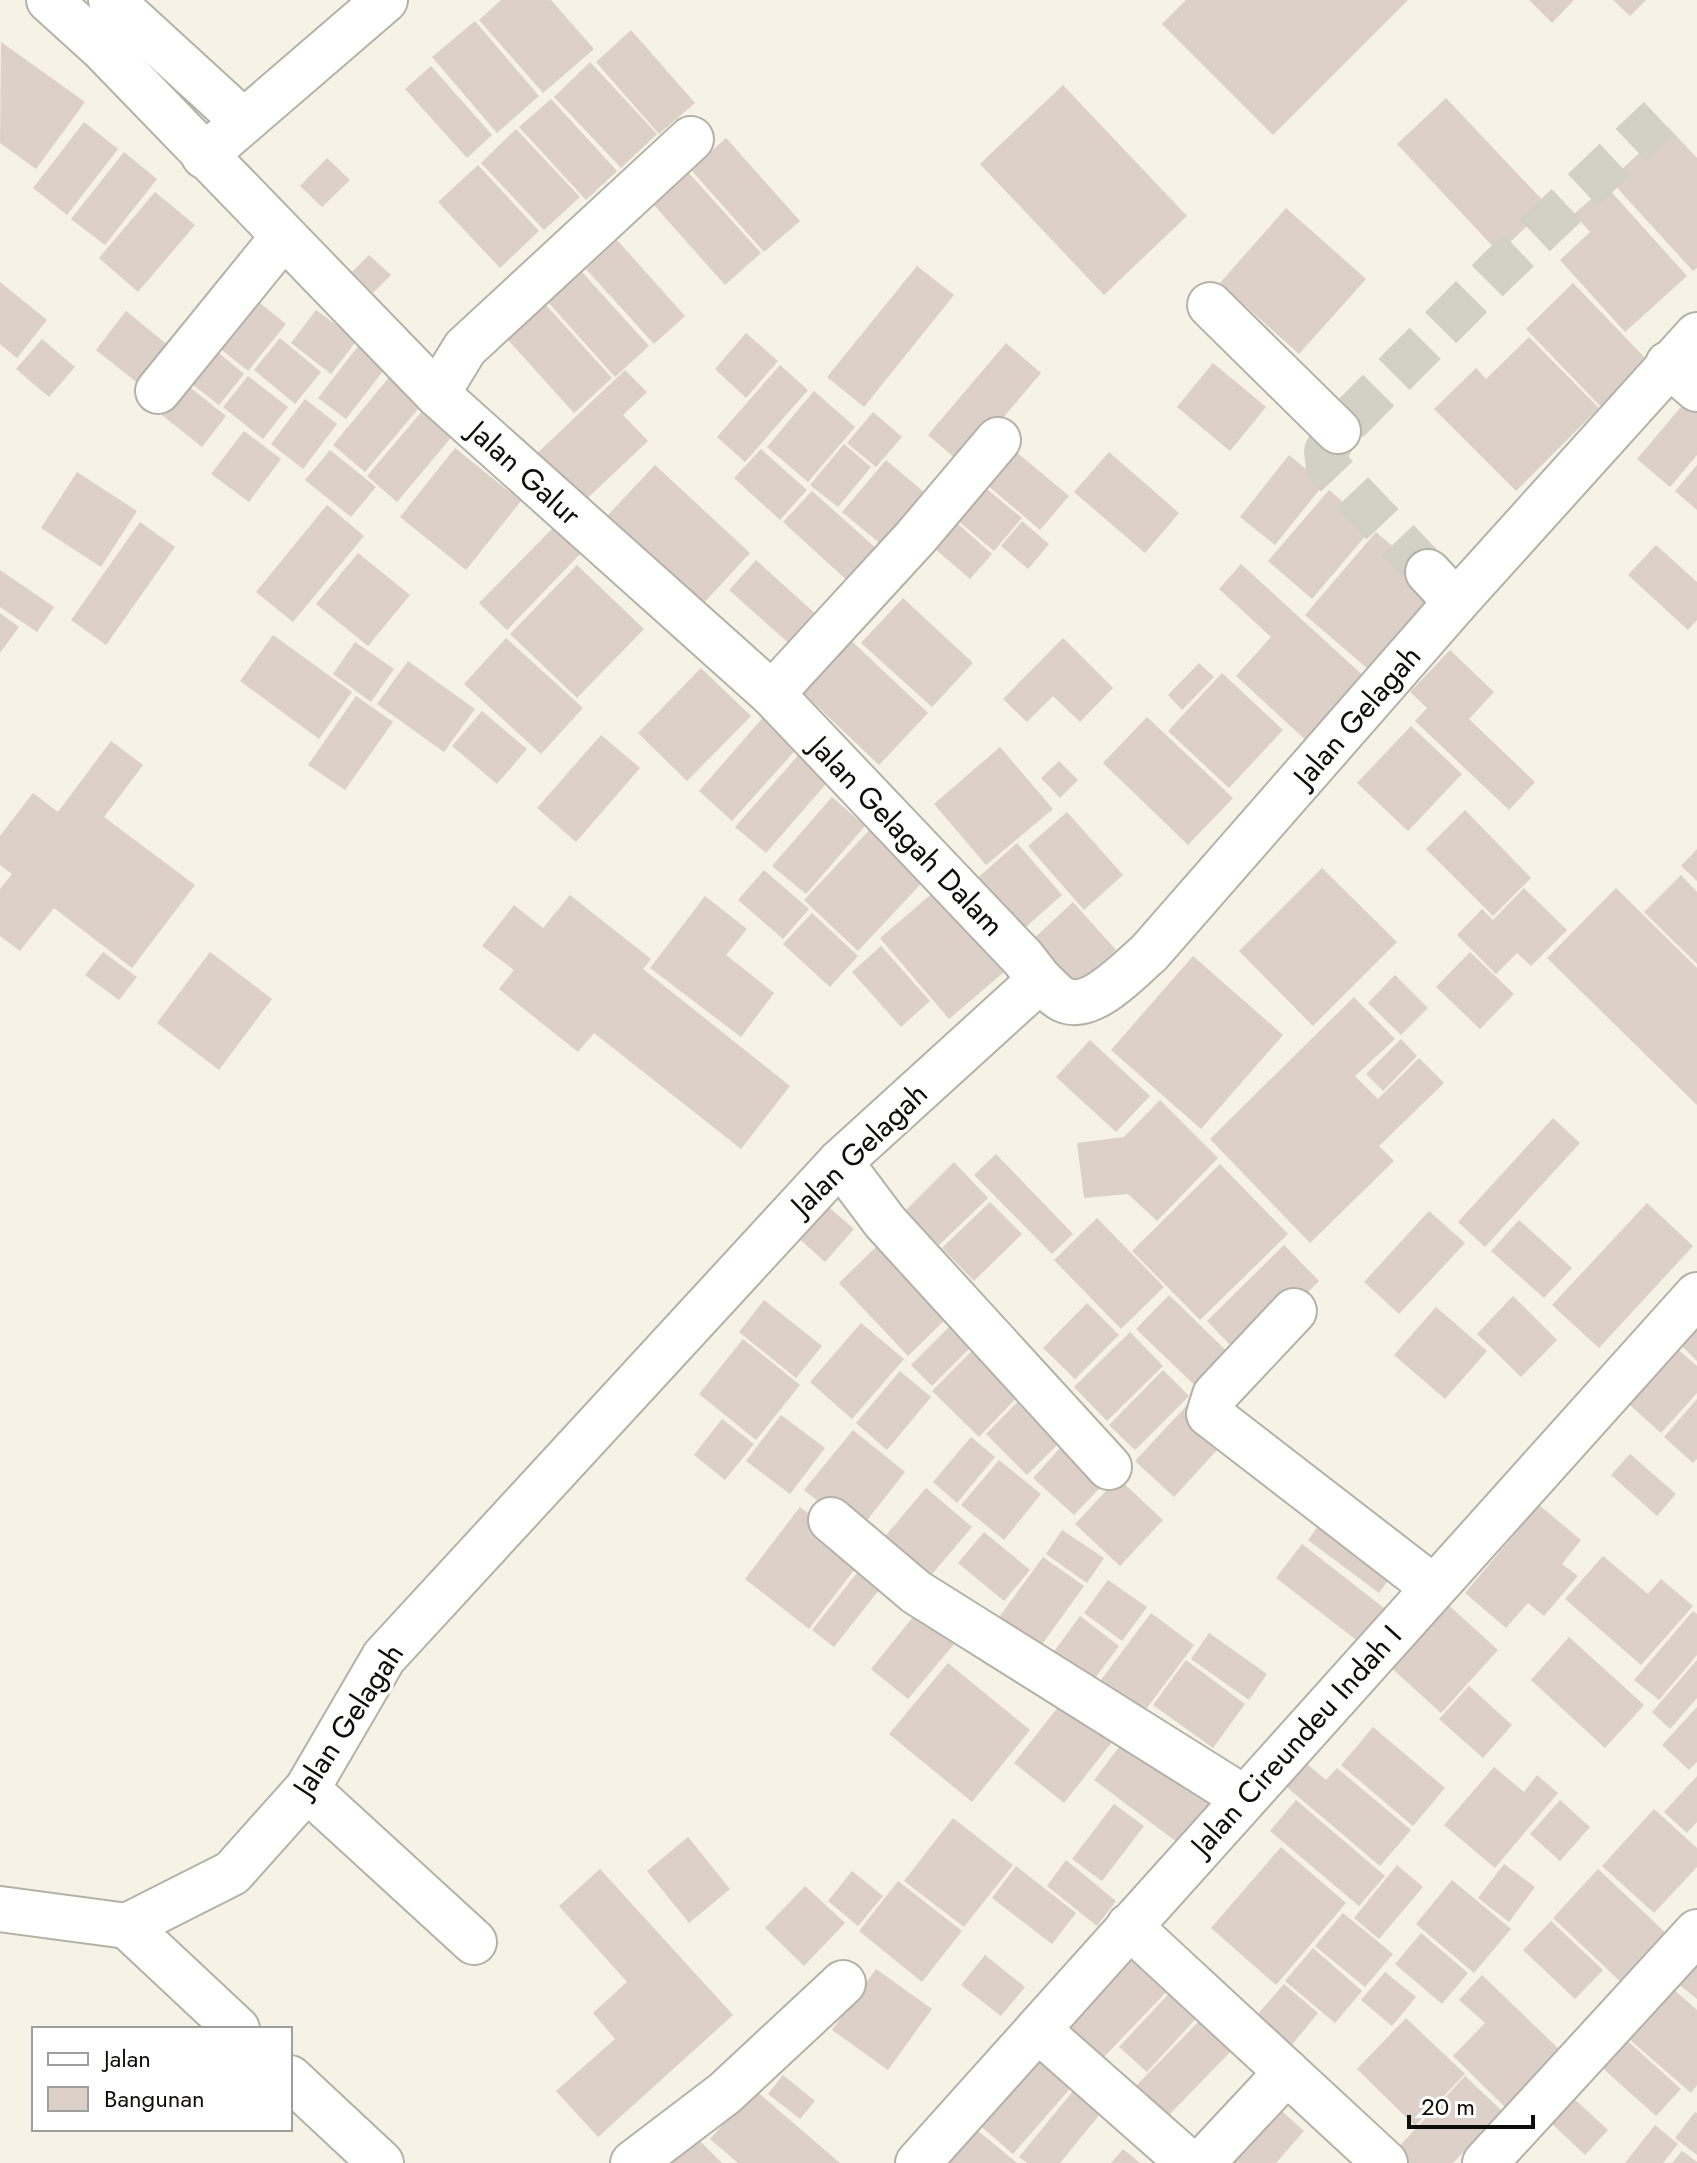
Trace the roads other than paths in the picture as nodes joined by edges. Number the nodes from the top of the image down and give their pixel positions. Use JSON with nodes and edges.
{"nodes":[{"id":1,"x":49,"y":0,"type":"edge"},
{"id":2,"x":385,"y":0,"type":"edge"},
{"id":3,"x":122,"y":4,"type":"edge"},
{"id":4,"x":242,"y":120,"type":"junction"},
{"id":5,"x":691,"y":139,"type":"dead end"},
{"id":6,"x":204,"y":156,"type":"junction"},
{"id":7,"x":283,"y":237,"type":"junction"},
{"id":8,"x":1210,"y":305,"type":"dead end"},
{"id":9,"x":1687,"y":363,"type":"edge"},
{"id":10,"x":158,"y":391,"type":"dead end"},
{"id":11,"x":437,"y":394,"type":"junction"},
{"id":12,"x":1338,"y":431,"type":"dead end"},
{"id":13,"x":998,"y":440,"type":"dead end"},
{"id":14,"x":772,"y":694,"type":"junction"},
{"id":15,"x":1040,"y":980,"type":"junction"},
{"id":16,"x":840,"y":1162,"type":"junction"},
{"id":17,"x":1697,"y":1295,"type":"edge"},
{"id":18,"x":1294,"y":1311,"type":"dead end"},
{"id":19,"x":1109,"y":1467,"type":"dead end"},
{"id":20,"x":831,"y":1520,"type":"dead end"},
{"id":21,"x":1433,"y":1587,"type":"junction"},
{"id":22,"x":307,"y":1789,"type":"junction"},
{"id":23,"x":1244,"y":1798,"type":"junction"},
{"id":24,"x":0,"y":1909,"type":"edge"},
{"id":25,"x":127,"y":1926,"type":"junction"},
{"id":26,"x":1129,"y":1926,"type":"junction"},
{"id":27,"x":1697,"y":1932,"type":"edge"},
{"id":28,"x":474,"y":1942,"type":"dead end"},
{"id":29,"x":843,"y":1983,"type":"dead end"},
{"id":30,"x":235,"y":2027,"type":"edge"},
{"id":31,"x":1053,"y":2043,"type":"dead end"},
{"id":32,"x":1287,"y":2072,"type":"junction"},
{"id":33,"x":292,"y":2080,"type":"edge"},
{"id":34,"x":381,"y":2163,"type":"edge"},
{"id":35,"x":633,"y":2163,"type":"edge"},
{"id":36,"x":918,"y":2163,"type":"edge"},
{"id":37,"x":1189,"y":2163,"type":"edge"},
{"id":38,"x":1202,"y":2163,"type":"edge"},
{"id":39,"x":1385,"y":2163,"type":"edge"},
{"id":40,"x":1485,"y":2163,"type":"edge"}],
"edges":[{"from":1,"to":6,"type":"street","name":"Jalan Galur"},
{"from":2,"to":4,"type":"street"},
{"from":3,"to":4,"type":"street"},
{"from":4,"to":6,"type":"street"},
{"from":5,"to":11,"type":"street"},
{"from":6,"to":7,"type":"street","name":"Jalan Galur"},
{"from":7,"to":10,"type":"street"},
{"from":7,"to":11,"type":"street","name":"Jalan Galur"},
{"from":8,"to":12,"type":"street"},
{"from":9,"to":15,"type":"street","name":"Jalan Gelagah"},
{"from":11,"to":14,"type":"street","name":"Jalan Galur"},
{"from":13,"to":14,"type":"street"},
{"from":14,"to":15,"type":"street","name":"Jalan Gelagah Dalam"},
{"from":15,"to":16,"type":"street","name":"Jalan Gelagah"},
{"from":16,"to":19,"type":"street"},
{"from":16,"to":22,"type":"street","name":"Jalan Gelagah"},
{"from":17,"to":21,"type":"street","name":"Jalan Cireundeu Indah I"},
{"from":18,"to":21,"type":"street"},
{"from":20,"to":23,"type":"street"},
{"from":21,"to":23,"type":"street","name":"Jalan Cireundeu Indah I"},
{"from":22,"to":25,"type":"street","name":"Jalan Gelagah"},
{"from":22,"to":28,"type":"street"},
{"from":23,"to":26,"type":"street","name":"Jalan Cireundeu Indah I"},
{"from":24,"to":25,"type":"street"},
{"from":25,"to":30,"type":"street"},
{"from":26,"to":32,"type":"street"},
{"from":26,"to":36,"type":"street","name":"Jalan Cireundeu Indah I"},
{"from":27,"to":40,"type":"street"},
{"from":29,"to":35,"type":"street"},
{"from":31,"to":37,"type":"street"},
{"from":32,"to":38,"type":"street"},
{"from":32,"to":39,"type":"street"},
{"from":33,"to":34,"type":"street"}]}
